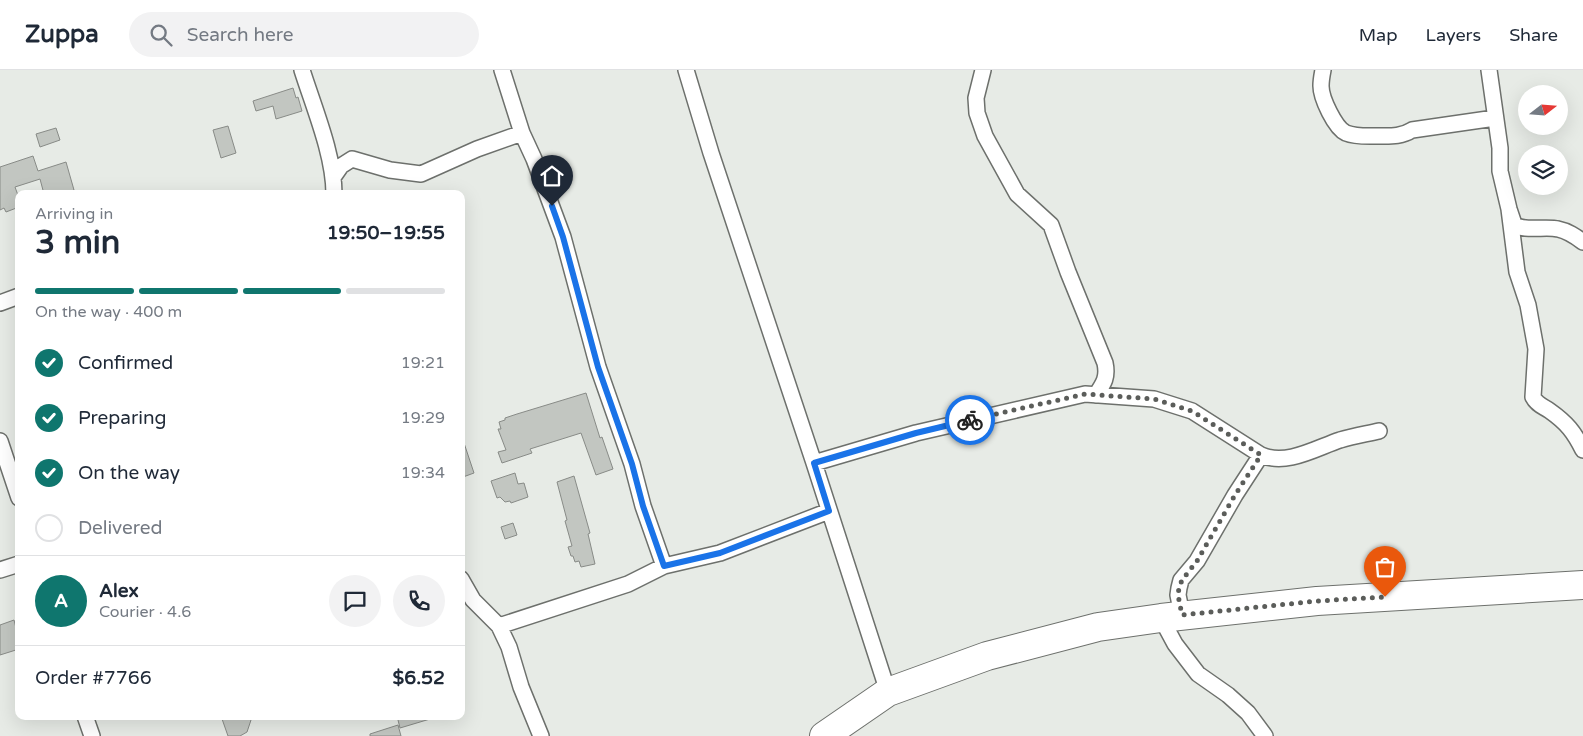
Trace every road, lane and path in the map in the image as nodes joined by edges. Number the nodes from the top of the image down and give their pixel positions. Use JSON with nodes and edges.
{"nodes":[{"id":1,"x":302,"y":70,"type":"edge"},
{"id":2,"x":502,"y":70,"type":"edge"},
{"id":3,"x":686,"y":70,"type":"edge"},
{"id":4,"x":983,"y":70,"type":"edge"},
{"id":5,"x":1323,"y":70,"type":"edge"},
{"id":6,"x":1489,"y":70,"type":"edge"},
{"id":7,"x":1496,"y":118,"type":"junction"},
{"id":8,"x":522,"y":133,"type":"junction"},
{"id":9,"x":334,"y":176,"type":"junction"},
{"id":10,"x":334,"y":190,"type":"edge"},
{"id":11,"x":1509,"y":209,"type":"junction"},
{"id":12,"x":1583,"y":242,"type":"edge"},
{"id":13,"x":15,"y":297,"type":"edge"},
{"id":14,"x":0,"y":303,"type":"edge"},
{"id":15,"x":1096,"y":395,"type":"junction"},
{"id":16,"x":1379,"y":431,"type":"dead end"},
{"id":17,"x":0,"y":440,"type":"edge"},
{"id":18,"x":1583,"y":450,"type":"edge"},
{"id":19,"x":1261,"y":455,"type":"junction"},
{"id":20,"x":814,"y":463,"type":"junction"},
{"id":21,"x":15,"y":476,"type":"edge"},
{"id":22,"x":829,"y":511,"type":"junction"},
{"id":23,"x":15,"y":565,"type":"edge"},
{"id":24,"x":664,"y":566,"type":"junction"},
{"id":25,"x":0,"y":570,"type":"edge"},
{"id":26,"x":1583,"y":585,"type":"edge"},
{"id":27,"x":465,"y":586,"type":"edge"},
{"id":28,"x":1172,"y":617,"type":"junction"},
{"id":29,"x":499,"y":626,"type":"junction"},
{"id":30,"x":888,"y":692,"type":"junction"},
{"id":31,"x":86,"y":720,"type":"edge"},
{"id":32,"x":92,"y":736,"type":"edge"},
{"id":33,"x":541,"y":736,"type":"edge"},
{"id":34,"x":824,"y":736,"type":"edge"},
{"id":35,"x":1265,"y":736,"type":"edge"}],
"edges":[{"from":1,"to":9,"type":"street"},
{"from":2,"to":8,"type":"street"},
{"from":3,"to":20,"type":"street"},
{"from":4,"to":15,"type":"street"},
{"from":5,"to":7,"type":"street"},
{"from":6,"to":7,"type":"street"},
{"from":7,"to":11,"type":"street"},
{"from":8,"to":9,"type":"street"},
{"from":8,"to":24,"type":"street"},
{"from":9,"to":10,"type":"street"},
{"from":11,"to":12,"type":"street"},
{"from":11,"to":18,"type":"street"},
{"from":13,"to":14,"type":"street"},
{"from":15,"to":19,"type":"street"},
{"from":15,"to":20,"type":"street"},
{"from":16,"to":19,"type":"street"},
{"from":17,"to":21,"type":"street"},
{"from":19,"to":28,"type":"street"},
{"from":20,"to":22,"type":"street"},
{"from":22,"to":24,"type":"street"},
{"from":22,"to":30,"type":"street"},
{"from":23,"to":25,"type":"street"},
{"from":24,"to":29,"type":"street"},
{"from":26,"to":28,"type":"highway"},
{"from":27,"to":29,"type":"street"},
{"from":28,"to":30,"type":"highway"},
{"from":28,"to":35,"type":"street"},
{"from":29,"to":33,"type":"street"},
{"from":30,"to":34,"type":"highway"},
{"from":31,"to":32,"type":"street"}]}
